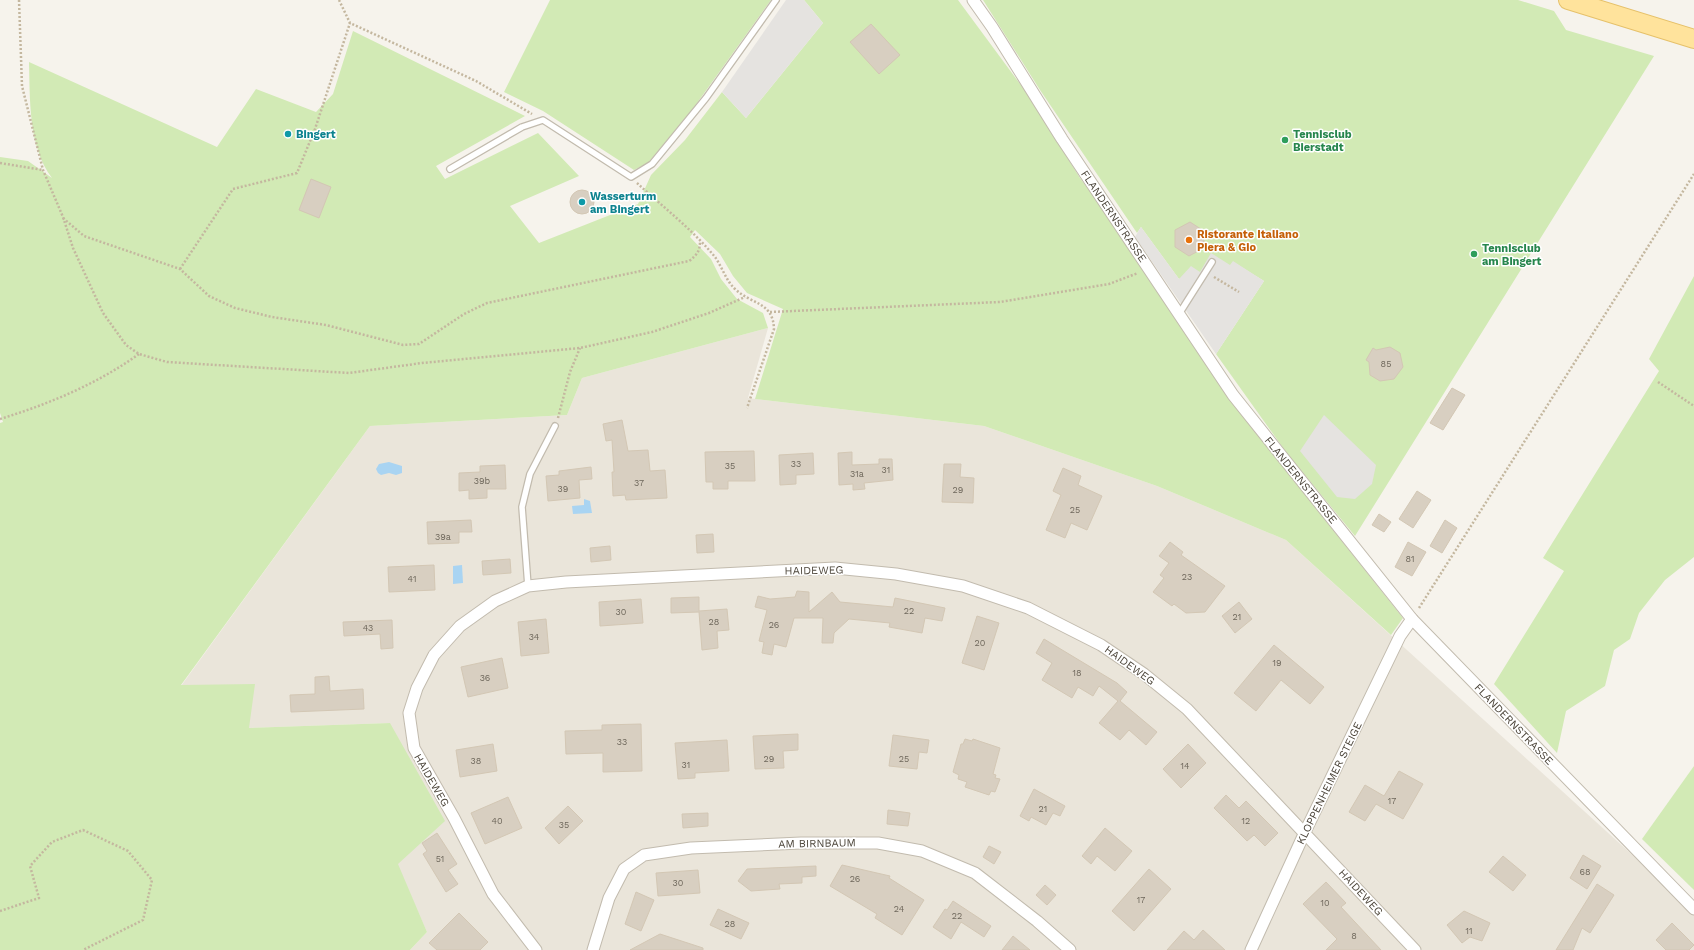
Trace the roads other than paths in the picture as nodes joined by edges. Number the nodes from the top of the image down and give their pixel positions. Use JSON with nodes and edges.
{"nodes":[{"id":1,"x":776,"y":0,"type":"edge"},
{"id":2,"x":972,"y":0,"type":"edge"},
{"id":3,"x":1568,"y":0,"type":"edge"},
{"id":4,"x":1694,"y":40,"type":"edge"},
{"id":5,"x":450,"y":169,"type":"dead end"},
{"id":6,"x":1212,"y":262,"type":"dead end"},
{"id":7,"x":1179,"y":314,"type":"junction"},
{"id":8,"x":555,"y":426,"type":"road end"},
{"id":9,"x":528,"y":586,"type":"junction"},
{"id":10,"x":1412,"y":619,"type":"junction"},
{"id":11,"x":1305,"y":832,"type":"junction"},
{"id":12,"x":1694,"y":908,"type":"edge"},
{"id":13,"x":536,"y":950,"type":"edge"},
{"id":14,"x":593,"y":950,"type":"edge"},
{"id":15,"x":1070,"y":950,"type":"edge"},
{"id":16,"x":1251,"y":950,"type":"edge"},
{"id":17,"x":1415,"y":950,"type":"edge"}],
"edges":[{"from":1,"to":5,"type":"lane"},
{"from":2,"to":7,"type":"street","name":"FLANDERNSTRASSE"},
{"from":3,"to":4,"type":"main road"},
{"from":6,"to":7,"type":"lane"},
{"from":7,"to":10,"type":"street","name":"FLANDERNSTRASSE"},
{"from":8,"to":9,"type":"lane"},
{"from":9,"to":11,"type":"street","name":"HAIDEWEG"},
{"from":9,"to":13,"type":"street","name":"HAIDEWEG"},
{"from":10,"to":11,"type":"street","name":"KLOPPENHEIMER STEIGE"},
{"from":10,"to":12,"type":"street","name":"FLANDERNSTRASSE"},
{"from":11,"to":16,"type":"street","name":"KLOPPENHEIMER STEIGE"},
{"from":11,"to":17,"type":"street","name":"HAIDEWEG"},
{"from":14,"to":15,"type":"street","name":"AM BIRNBAUM"}]}
